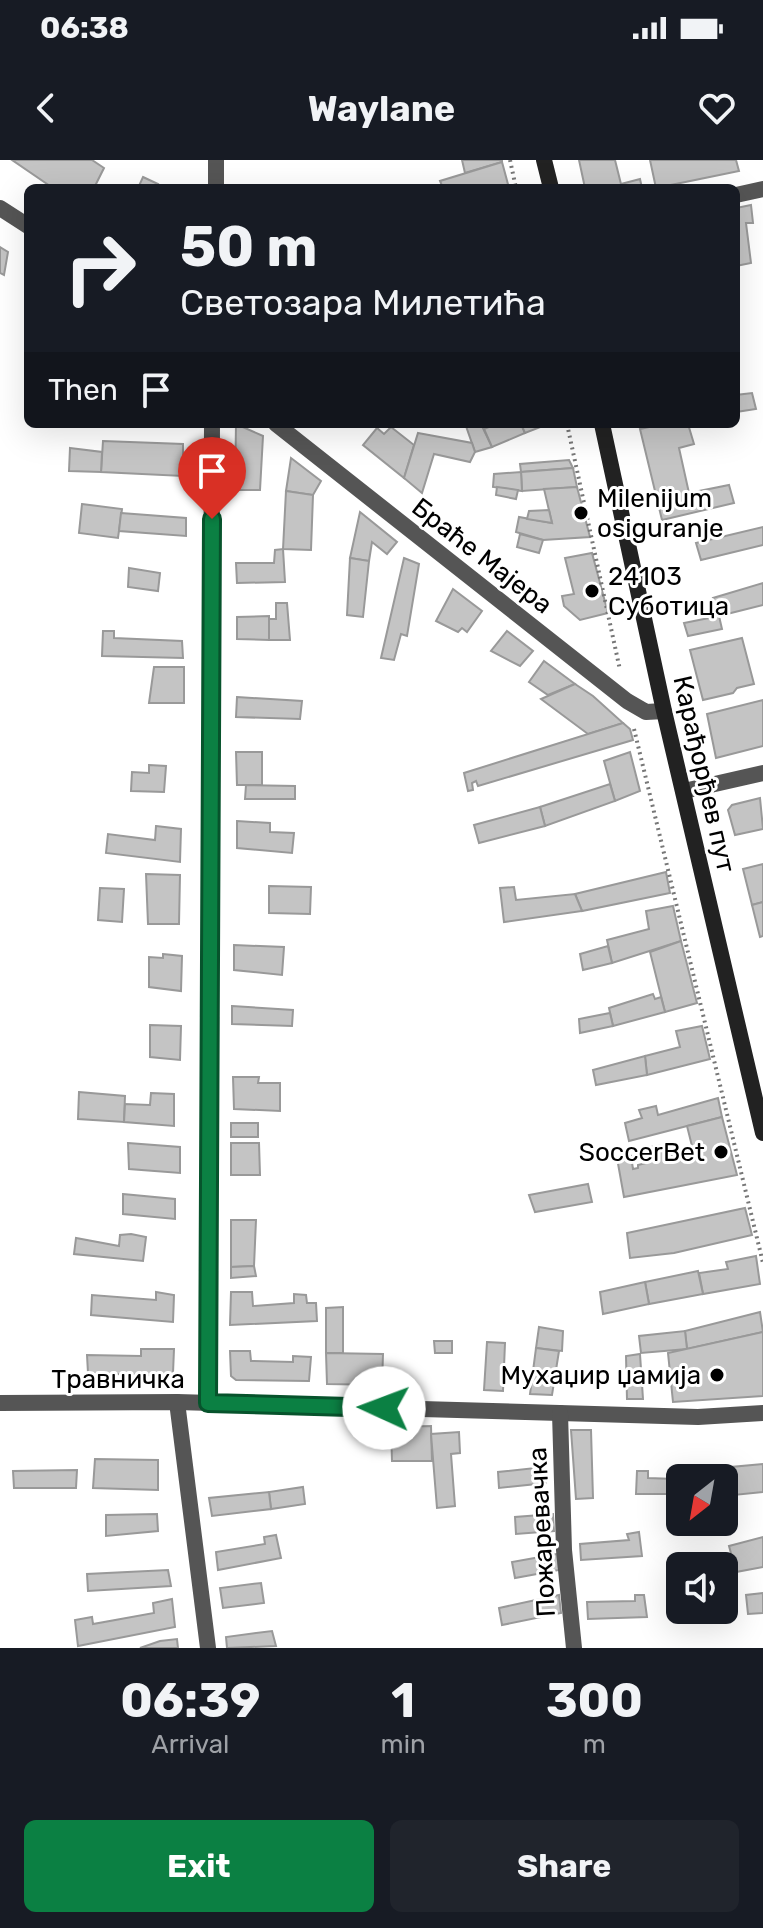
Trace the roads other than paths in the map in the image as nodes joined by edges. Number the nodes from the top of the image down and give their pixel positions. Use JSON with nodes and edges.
{"nodes":[{"id":1,"x":216,"y":160,"type":"edge"},
{"id":2,"x":544,"y":160,"type":"edge"},
{"id":3,"x":216,"y":184,"type":"edge"},
{"id":4,"x":550,"y":184,"type":"edge"},
{"id":5,"x":763,"y":189,"type":"edge"},
{"id":6,"x":740,"y":194,"type":"edge"},
{"id":7,"x":0,"y":208,"type":"edge"},
{"id":8,"x":24,"y":223,"type":"edge"},
{"id":9,"x":212,"y":428,"type":"edge"},
{"id":10,"x":281,"y":428,"type":"edge"},
{"id":11,"x":603,"y":428,"type":"edge"},
{"id":12,"x":664,"y":711,"type":"junction"},
{"id":13,"x":763,"y":773,"type":"edge"},
{"id":14,"x":684,"y":791,"type":"junction"},
{"id":15,"x":763,"y":1133,"type":"edge"},
{"id":16,"x":177,"y":1402,"type":"junction"},
{"id":17,"x":0,"y":1403,"type":"edge"},
{"id":18,"x":208,"y":1403,"type":"junction"},
{"id":19,"x":560,"y":1413,"type":"junction"},
{"id":20,"x":763,"y":1413,"type":"edge"},
{"id":21,"x":208,"y":1648,"type":"edge"},
{"id":22,"x":574,"y":1648,"type":"edge"}],
"edges":[{"from":1,"to":3,"type":"street"},
{"from":2,"to":4,"type":"main road"},
{"from":5,"to":6,"type":"street"},
{"from":7,"to":8,"type":"street"},
{"from":9,"to":18,"type":"street"},
{"from":10,"to":12,"type":"street","name":"Браће Мајера"},
{"from":11,"to":12,"type":"main road","name":"Карађорђев пут"},
{"from":12,"to":14,"type":"main road","name":"Карађорђев пут"},
{"from":13,"to":14,"type":"street"},
{"from":14,"to":15,"type":"main road","name":"Карађорђев пут"},
{"from":16,"to":17,"type":"street","name":"Травничка"},
{"from":16,"to":18,"type":"street","name":"Травничка"},
{"from":16,"to":21,"type":"street"},
{"from":18,"to":19,"type":"street","name":"Травничка"},
{"from":19,"to":20,"type":"street","name":"Травничка"},
{"from":19,"to":22,"type":"street","name":"Пожаревачка"}]}
